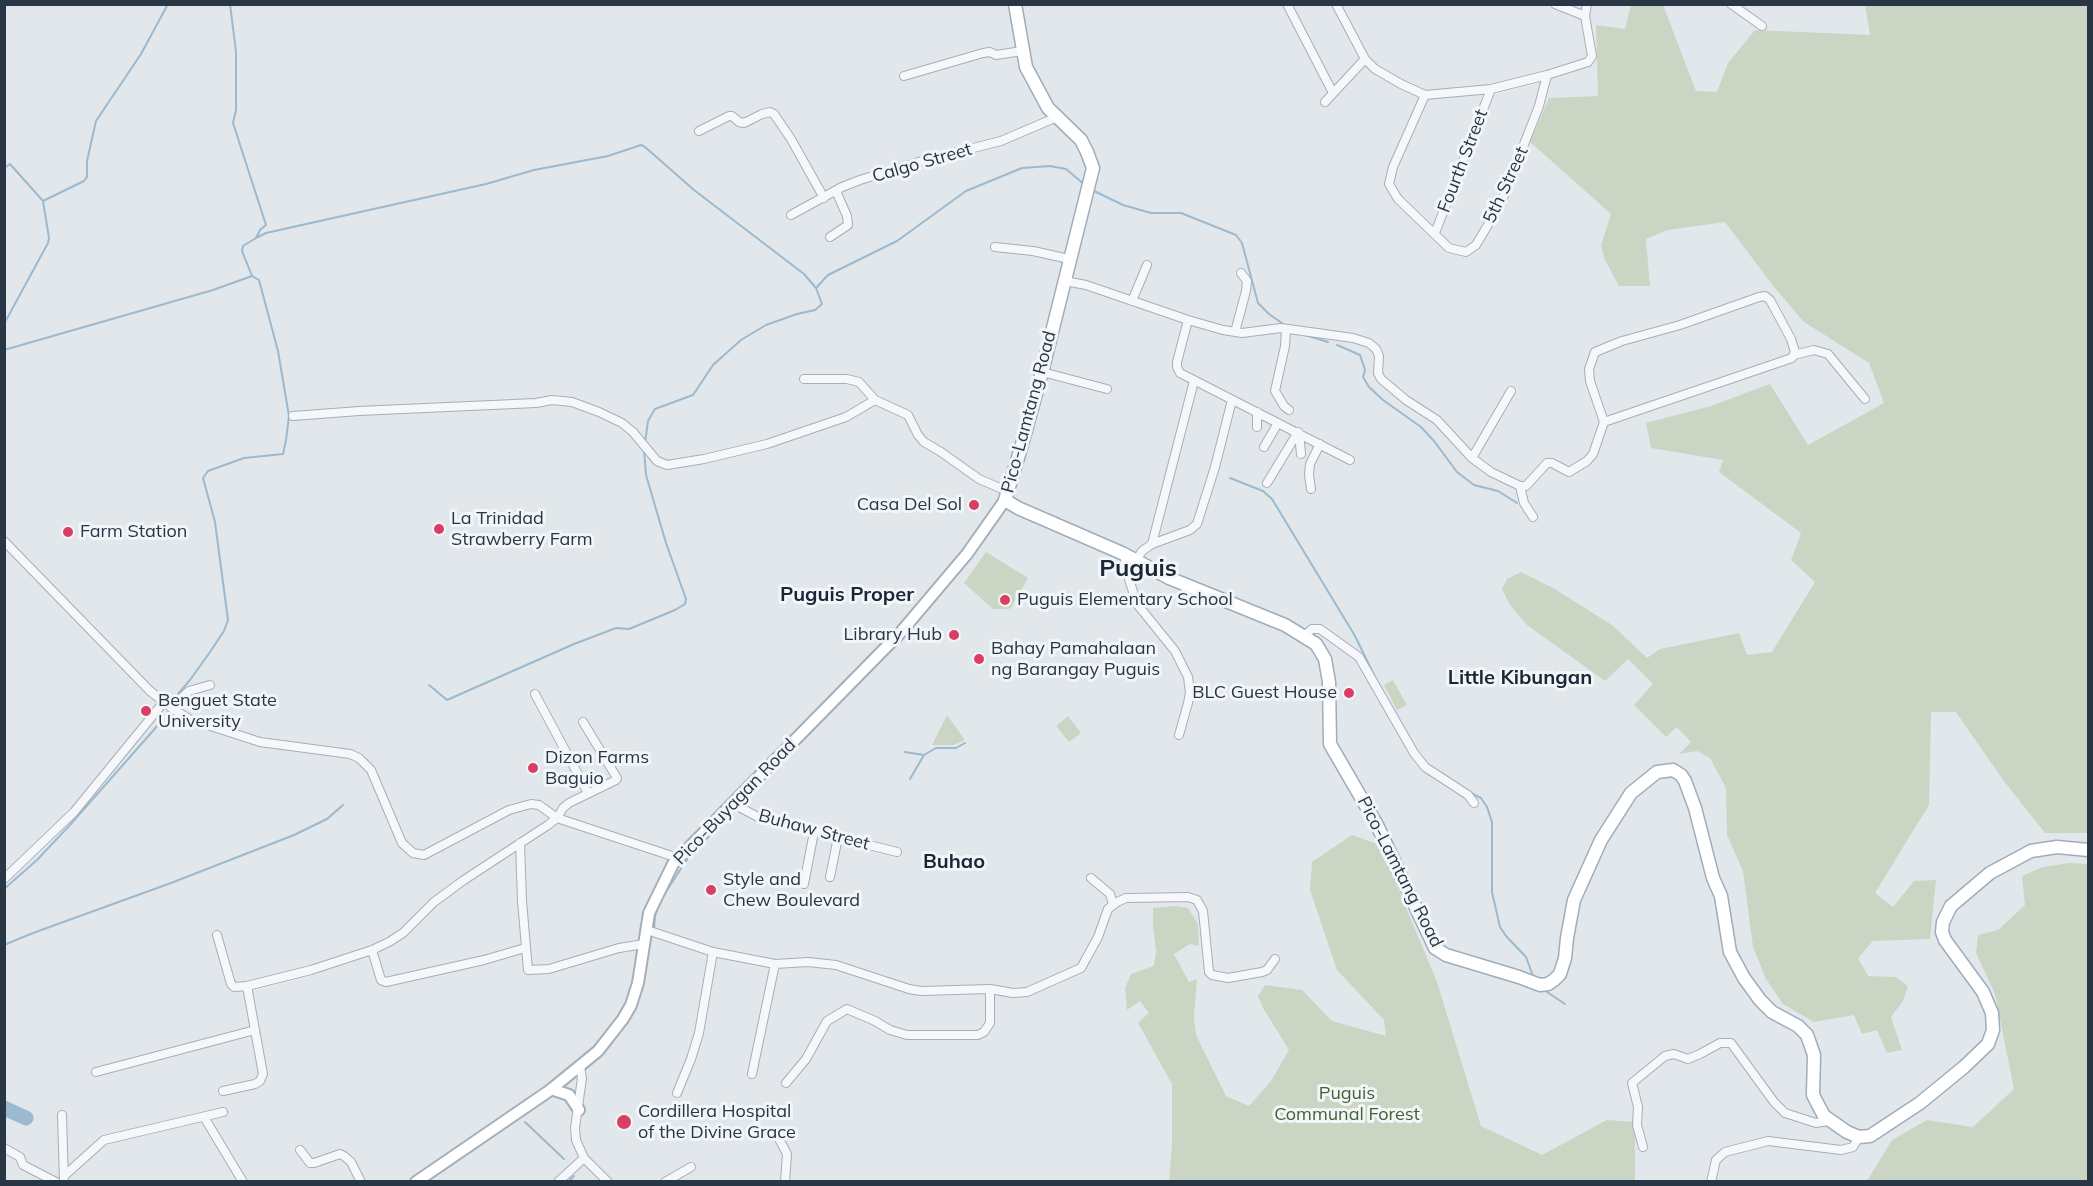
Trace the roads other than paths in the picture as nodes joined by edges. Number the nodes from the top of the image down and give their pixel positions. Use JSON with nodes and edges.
{"nodes":[{"id":1,"x":1015,"y":4,"type":"edge"},
{"id":2,"x":1287,"y":4,"type":"edge"},
{"id":3,"x":1336,"y":4,"type":"edge"},
{"id":4,"x":1556,"y":4,"type":"edge"},
{"id":5,"x":1587,"y":4,"type":"edge"},
{"id":6,"x":1731,"y":4,"type":"edge"},
{"id":7,"x":1585,"y":16,"type":"junction"},
{"id":8,"x":1762,"y":26,"type":"dead end"},
{"id":9,"x":1022,"y":51,"type":"junction"},
{"id":10,"x":1365,"y":59,"type":"junction"},
{"id":11,"x":1547,"y":75,"type":"junction"},
{"id":12,"x":904,"y":76,"type":"dead end"},
{"id":13,"x":1491,"y":89,"type":"junction"},
{"id":14,"x":1333,"y":93,"type":"junction"},
{"id":15,"x":1425,"y":95,"type":"junction"},
{"id":16,"x":1326,"y":102,"type":"dead end"},
{"id":17,"x":1057,"y":117,"type":"junction"},
{"id":18,"x":699,"y":131,"type":"dead end"},
{"id":19,"x":836,"y":191,"type":"junction"},
{"id":20,"x":824,"y":198,"type":"junction"},
{"id":21,"x":790,"y":215,"type":"dead end"},
{"id":22,"x":1435,"y":233,"type":"junction"},
{"id":23,"x":830,"y":237,"type":"dead end"},
{"id":24,"x":996,"y":247,"type":"dead end"},
{"id":25,"x":1069,"y":259,"type":"junction"},
{"id":26,"x":1147,"y":264,"type":"dead end"},
{"id":27,"x":1241,"y":273,"type":"dead end"},
{"id":28,"x":1065,"y":281,"type":"junction"},
{"id":29,"x":1131,"y":301,"type":"junction"},
{"id":30,"x":1188,"y":320,"type":"junction"},
{"id":31,"x":1286,"y":329,"type":"junction"},
{"id":32,"x":1235,"y":332,"type":"junction"},
{"id":33,"x":1794,"y":355,"type":"junction"},
{"id":34,"x":1042,"y":372,"type":"junction"},
{"id":35,"x":804,"y":379,"type":"dead end"},
{"id":36,"x":1194,"y":381,"type":"junction"},
{"id":37,"x":1107,"y":389,"type":"dead end"},
{"id":38,"x":1511,"y":392,"type":"dead end"},
{"id":39,"x":1865,"y":399,"type":"dead end"},
{"id":40,"x":875,"y":400,"type":"junction"},
{"id":41,"x":1232,"y":400,"type":"junction"},
{"id":42,"x":1289,"y":410,"type":"dead end"},
{"id":43,"x":1257,"y":412,"type":"junction"},
{"id":44,"x":293,"y":416,"type":"dead end"},
{"id":45,"x":1604,"y":422,"type":"junction"},
{"id":46,"x":1278,"y":423,"type":"junction"},
{"id":47,"x":1257,"y":427,"type":"dead end"},
{"id":48,"x":1298,"y":432,"type":"junction"},
{"id":49,"x":1320,"y":444,"type":"junction"},
{"id":50,"x":1264,"y":447,"type":"dead end"},
{"id":51,"x":1301,"y":454,"type":"dead end"},
{"id":52,"x":1472,"y":458,"type":"junction"},
{"id":53,"x":1350,"y":460,"type":"dead end"},
{"id":54,"x":1267,"y":483,"type":"dead end"},
{"id":55,"x":1520,"y":486,"type":"junction"},
{"id":56,"x":1311,"y":489,"type":"dead end"},
{"id":57,"x":1006,"y":495,"type":"junction"},
{"id":58,"x":1533,"y":517,"type":"dead end"},
{"id":59,"x":4,"y":541,"type":"edge"},
{"id":60,"x":1152,"y":544,"type":"junction"},
{"id":61,"x":1124,"y":554,"type":"junction"},
{"id":62,"x":1136,"y":561,"type":"junction"},
{"id":63,"x":1304,"y":636,"type":"junction"},
{"id":64,"x":210,"y":685,"type":"dead end"},
{"id":65,"x":535,"y":694,"type":"dead end"},
{"id":66,"x":167,"y":705,"type":"junction"},
{"id":67,"x":583,"y":722,"type":"dead end"},
{"id":68,"x":1179,"y":735,"type":"dead end"},
{"id":69,"x":588,"y":792,"type":"junction"},
{"id":70,"x":1474,"y":802,"type":"dead end"},
{"id":71,"x":738,"y":804,"type":"junction"},
{"id":72,"x":557,"y":818,"type":"junction"},
{"id":73,"x":814,"y":832,"type":"junction"},
{"id":74,"x":838,"y":837,"type":"junction"},
{"id":75,"x":520,"y":843,"type":"junction"},
{"id":76,"x":2088,"y":850,"type":"edge"},
{"id":77,"x":897,"y":852,"type":"dead end"},
{"id":78,"x":678,"y":858,"type":"junction"},
{"id":79,"x":830,"y":877,"type":"dead end"},
{"id":80,"x":1091,"y":878,"type":"dead end"},
{"id":81,"x":4,"y":879,"type":"edge"},
{"id":82,"x":804,"y":884,"type":"dead end"},
{"id":83,"x":1113,"y":904,"type":"junction"},
{"id":84,"x":646,"y":930,"type":"junction"},
{"id":85,"x":217,"y":935,"type":"dead end"},
{"id":86,"x":644,"y":944,"type":"junction"},
{"id":87,"x":525,"y":948,"type":"junction"},
{"id":88,"x":372,"y":950,"type":"junction"},
{"id":89,"x":713,"y":952,"type":"junction"},
{"id":90,"x":1275,"y":959,"type":"dead end"},
{"id":91,"x":776,"y":964,"type":"junction"},
{"id":92,"x":247,"y":986,"type":"junction"},
{"id":93,"x":990,"y":989,"type":"junction"},
{"id":94,"x":255,"y":1030,"type":"junction"},
{"id":95,"x":580,"y":1067,"type":"junction"},
{"id":96,"x":96,"y":1072,"type":"dead end"},
{"id":97,"x":752,"y":1074,"type":"dead end"},
{"id":98,"x":786,"y":1083,"type":"dead end"},
{"id":99,"x":551,"y":1089,"type":"junction"},
{"id":100,"x":223,"y":1091,"type":"dead end"},
{"id":101,"x":677,"y":1093,"type":"dead end"},
{"id":102,"x":579,"y":1110,"type":"junction"},
{"id":103,"x":223,"y":1112,"type":"dead end"},
{"id":104,"x":62,"y":1115,"type":"dead end"},
{"id":105,"x":204,"y":1117,"type":"junction"},
{"id":106,"x":1829,"y":1121,"type":"junction"},
{"id":107,"x":776,"y":1133,"type":"dead end"},
{"id":108,"x":1859,"y":1137,"type":"junction"},
{"id":109,"x":4,"y":1148,"type":"edge"},
{"id":110,"x":1643,"y":1148,"type":"dead end"},
{"id":111,"x":300,"y":1150,"type":"dead end"},
{"id":112,"x":584,"y":1158,"type":"junction"},
{"id":113,"x":691,"y":1167,"type":"dead end"},
{"id":114,"x":64,"y":1179,"type":"edge"},
{"id":115,"x":417,"y":1181,"type":"edge"},
{"id":116,"x":56,"y":1182,"type":"edge"},
{"id":117,"x":243,"y":1182,"type":"edge"},
{"id":118,"x":361,"y":1182,"type":"edge"},
{"id":119,"x":558,"y":1182,"type":"edge"},
{"id":120,"x":608,"y":1182,"type":"edge"},
{"id":121,"x":665,"y":1182,"type":"edge"},
{"id":122,"x":785,"y":1182,"type":"edge"},
{"id":123,"x":1711,"y":1182,"type":"edge"}],
"edges":[{"from":1,"to":9,"type":"main road","name":"Pico-Lamtang Road"},
{"from":2,"to":14,"type":"street"},
{"from":3,"to":10,"type":"street"},
{"from":4,"to":7,"type":"street"},
{"from":5,"to":7,"type":"street"},
{"from":6,"to":8,"type":"street"},
{"from":7,"to":11,"type":"street"},
{"from":9,"to":12,"type":"street"},
{"from":9,"to":17,"type":"main road","name":"Pico-Lamtang Road"},
{"from":10,"to":14,"type":"street"},
{"from":10,"to":15,"type":"street"},
{"from":11,"to":13,"type":"street"},
{"from":11,"to":22,"type":"street","name":"5th Street"},
{"from":13,"to":15,"type":"street"},
{"from":13,"to":22,"type":"street","name":"Fourth Street"},
{"from":14,"to":16,"type":"street"},
{"from":15,"to":22,"type":"street"},
{"from":17,"to":19,"type":"street","name":"Calgo Street"},
{"from":17,"to":25,"type":"main road","name":"Pico-Lamtang Road"},
{"from":18,"to":20,"type":"street"},
{"from":19,"to":20,"type":"street","name":"Calgo Street"},
{"from":19,"to":23,"type":"street"},
{"from":20,"to":21,"type":"street","name":"Calgo Street"},
{"from":24,"to":25,"type":"street"},
{"from":25,"to":28,"type":"main road","name":"Pico-Lamtang Road"},
{"from":26,"to":29,"type":"street"},
{"from":27,"to":32,"type":"street"},
{"from":28,"to":29,"type":"street"},
{"from":28,"to":34,"type":"main road","name":"Pico-Lamtang Road"},
{"from":29,"to":30,"type":"street"},
{"from":30,"to":32,"type":"street"},
{"from":30,"to":36,"type":"street"},
{"from":31,"to":32,"type":"street"},
{"from":31,"to":42,"type":"street"},
{"from":31,"to":52,"type":"street"},
{"from":33,"to":39,"type":"street"},
{"from":33,"to":45,"type":"street"},
{"from":33,"to":45,"type":"street"},
{"from":34,"to":37,"type":"street"},
{"from":34,"to":57,"type":"main road","name":"Pico-Lamtang Road"},
{"from":35,"to":40,"type":"street"},
{"from":36,"to":41,"type":"street"},
{"from":36,"to":60,"type":"street"},
{"from":38,"to":52,"type":"street"},
{"from":40,"to":44,"type":"street"},
{"from":40,"to":57,"type":"street"},
{"from":41,"to":43,"type":"street"},
{"from":41,"to":60,"type":"street"},
{"from":43,"to":46,"type":"street"},
{"from":43,"to":47,"type":"street"},
{"from":45,"to":55,"type":"street"},
{"from":46,"to":48,"type":"street"},
{"from":46,"to":50,"type":"street"},
{"from":48,"to":49,"type":"street"},
{"from":48,"to":51,"type":"street"},
{"from":48,"to":54,"type":"street"},
{"from":49,"to":53,"type":"street"},
{"from":49,"to":56,"type":"street"},
{"from":52,"to":55,"type":"street"},
{"from":55,"to":58,"type":"street"},
{"from":57,"to":61,"type":"main road","name":"Pico-Lamtang Road"},
{"from":57,"to":71,"type":"main road","name":"Pico-Buyagan Road"},
{"from":59,"to":66,"type":"street"},
{"from":60,"to":62,"type":"street"},
{"from":61,"to":62,"type":"main road","name":"Pico-Lamtang Road"},
{"from":61,"to":68,"type":"street"},
{"from":62,"to":63,"type":"main road","name":"Pico-Lamtang Road"},
{"from":63,"to":70,"type":"street"},
{"from":63,"to":106,"type":"main road","name":"Pico-Lamtang Road"},
{"from":64,"to":66,"type":"street"},
{"from":65,"to":69,"type":"street"},
{"from":66,"to":72,"type":"street"},
{"from":66,"to":81,"type":"street"},
{"from":67,"to":69,"type":"street"},
{"from":69,"to":72,"type":"street"},
{"from":71,"to":73,"type":"street","name":"Buhaw Street"},
{"from":71,"to":78,"type":"main road","name":"Pico-Buyagan Road"},
{"from":72,"to":75,"type":"street"},
{"from":72,"to":78,"type":"street"},
{"from":73,"to":74,"type":"street","name":"Buhaw Street"},
{"from":73,"to":82,"type":"street"},
{"from":74,"to":77,"type":"street","name":"Buhaw Street"},
{"from":74,"to":79,"type":"street"},
{"from":75,"to":87,"type":"street"},
{"from":75,"to":88,"type":"street"},
{"from":76,"to":108,"type":"main road"},
{"from":78,"to":84,"type":"main road","name":"Pico-Buyagan Road"},
{"from":80,"to":83,"type":"street"},
{"from":83,"to":90,"type":"street"},
{"from":83,"to":93,"type":"street"},
{"from":84,"to":86,"type":"main road","name":"Pico-Buyagan Road"},
{"from":84,"to":89,"type":"street"},
{"from":85,"to":92,"type":"street"},
{"from":86,"to":87,"type":"street"},
{"from":86,"to":95,"type":"main road","name":"Pico-Buyagan Road"},
{"from":87,"to":88,"type":"street"},
{"from":88,"to":92,"type":"street"},
{"from":89,"to":91,"type":"street"},
{"from":89,"to":101,"type":"street"},
{"from":91,"to":93,"type":"street"},
{"from":91,"to":97,"type":"street"},
{"from":92,"to":94,"type":"street"},
{"from":93,"to":98,"type":"street"},
{"from":94,"to":96,"type":"street"},
{"from":94,"to":100,"type":"street"},
{"from":95,"to":99,"type":"main road","name":"Pico-Buyagan Road"},
{"from":95,"to":102,"type":"street"},
{"from":99,"to":102,"type":"main road"},
{"from":99,"to":115,"type":"main road","name":"Pico-Buyagan Road"},
{"from":102,"to":112,"type":"street"},
{"from":103,"to":105,"type":"street"},
{"from":104,"to":114,"type":"street"},
{"from":105,"to":114,"type":"street"},
{"from":105,"to":117,"type":"street"},
{"from":106,"to":108,"type":"main road","name":"Pico-Lamtang Road"},
{"from":106,"to":110,"type":"street"},
{"from":107,"to":122,"type":"street"},
{"from":108,"to":123,"type":"street"},
{"from":109,"to":116,"type":"street"},
{"from":111,"to":118,"type":"street"},
{"from":112,"to":119,"type":"street"},
{"from":112,"to":120,"type":"street"},
{"from":113,"to":121,"type":"street"}]}
